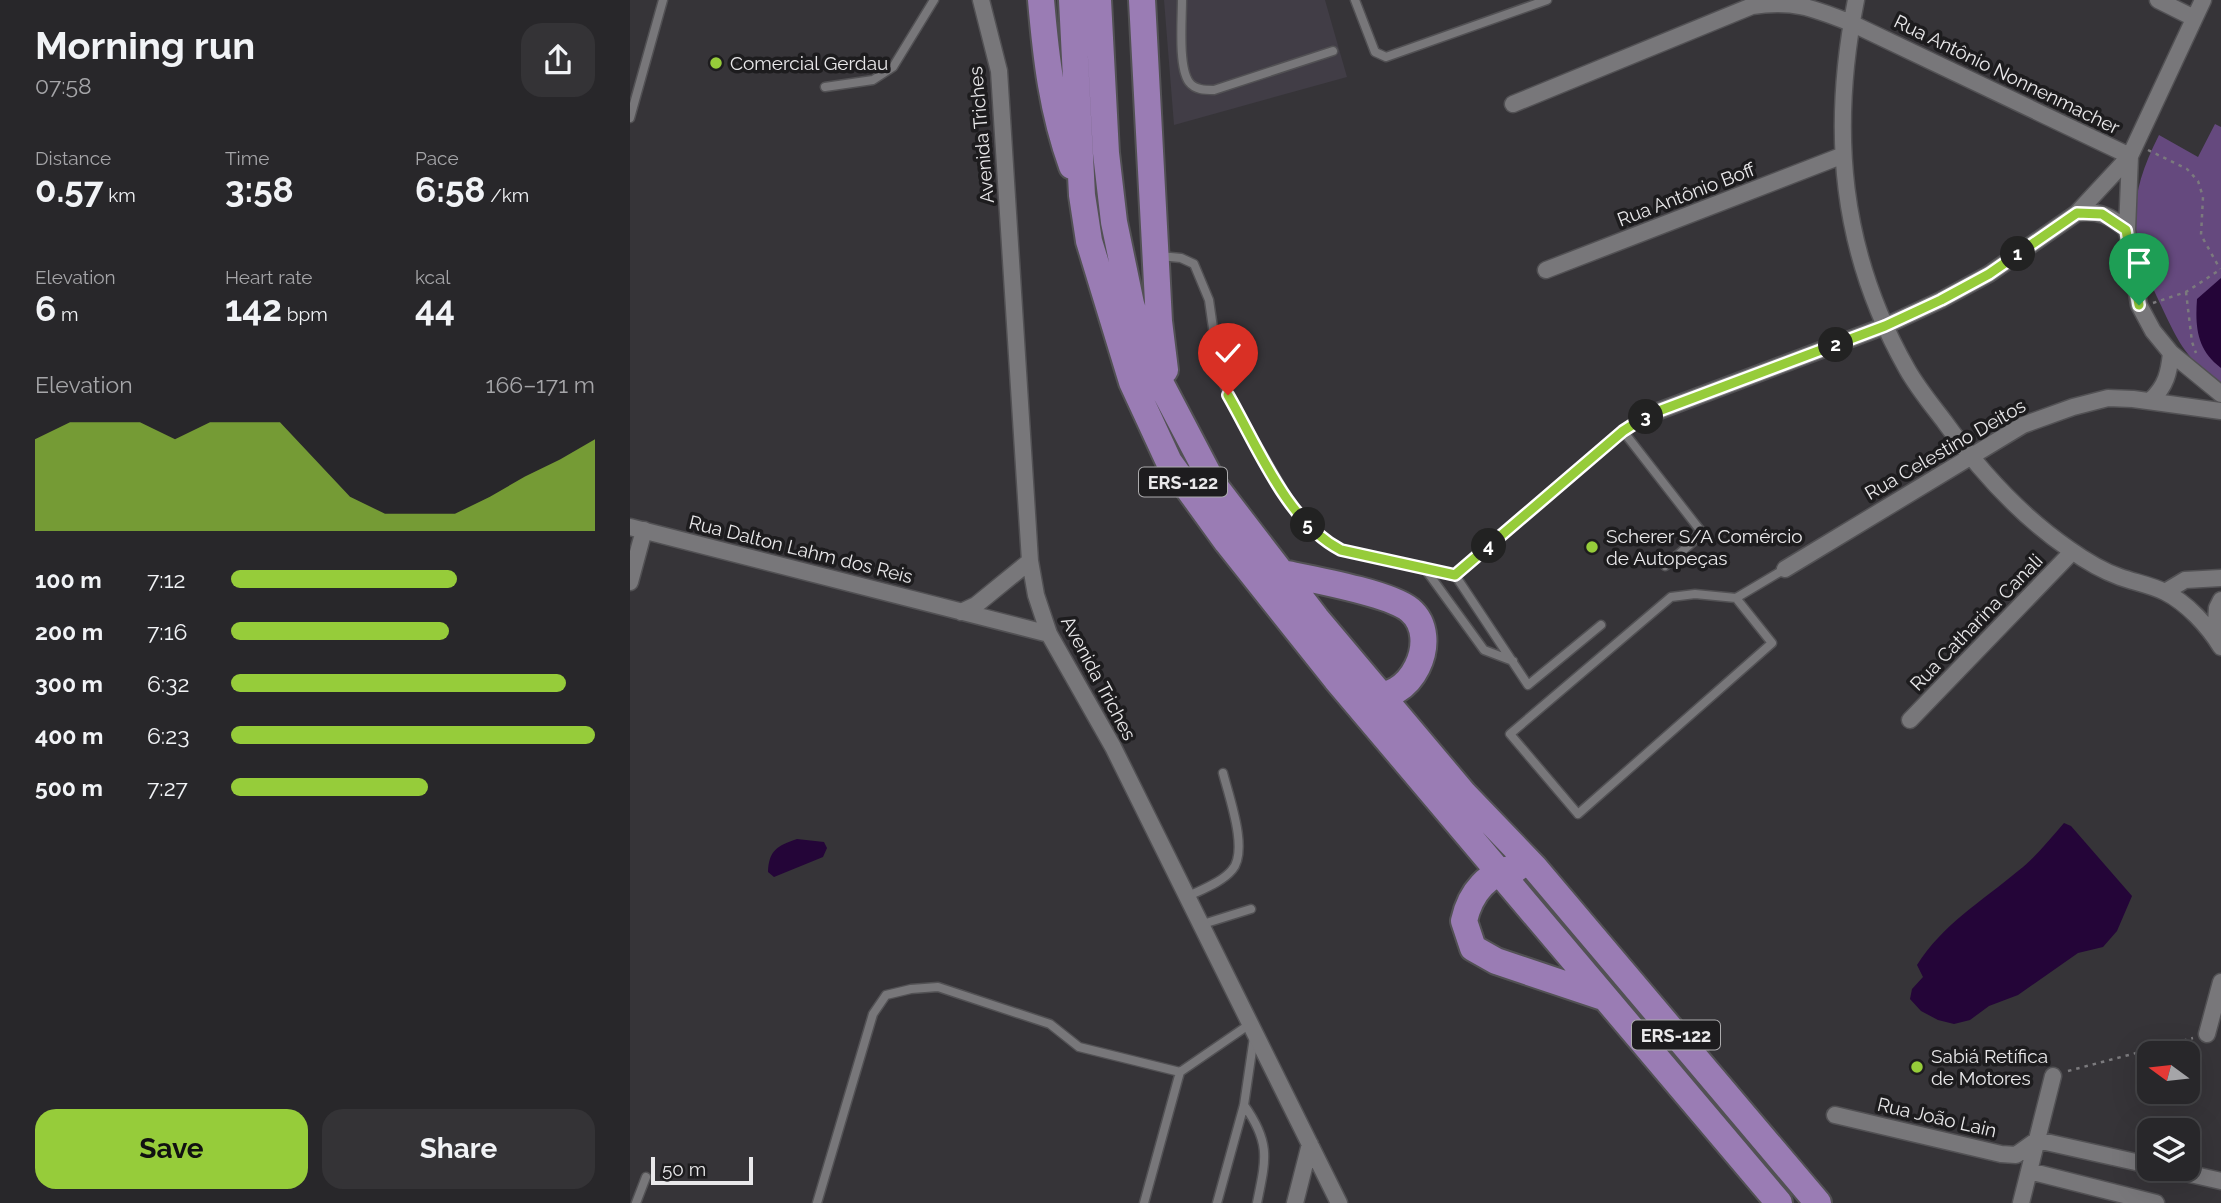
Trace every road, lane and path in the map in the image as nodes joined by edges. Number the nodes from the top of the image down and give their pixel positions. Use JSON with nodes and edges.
{"nodes":[{"id":1,"x":663,"y":0,"type":"edge"},
{"id":2,"x":934,"y":0,"type":"edge"},
{"id":3,"x":981,"y":0,"type":"edge"},
{"id":4,"x":1041,"y":0,"type":"edge"},
{"id":5,"x":1072,"y":0,"type":"edge"},
{"id":6,"x":1098,"y":0,"type":"edge"},
{"id":7,"x":1143,"y":0,"type":"edge"},
{"id":8,"x":1182,"y":0,"type":"edge"},
{"id":9,"x":1355,"y":0,"type":"edge"},
{"id":10,"x":1548,"y":0,"type":"edge"},
{"id":11,"x":1856,"y":0,"type":"edge"},
{"id":12,"x":2158,"y":0,"type":"edge"},
{"id":13,"x":2203,"y":0,"type":"edge"},
{"id":14,"x":2194,"y":19,"type":"junction"},
{"id":15,"x":1851,"y":23,"type":"junction"},
{"id":16,"x":1333,"y":51,"type":"dead end"},
{"id":17,"x":824,"y":87,"type":"dead end"},
{"id":18,"x":1513,"y":104,"type":"dead end"},
{"id":19,"x":630,"y":118,"type":"edge"},
{"id":20,"x":2132,"y":150,"type":"junction"},
{"id":21,"x":1842,"y":156,"type":"junction"},
{"id":22,"x":1082,"y":195,"type":"junction"},
{"id":23,"x":2077,"y":213,"type":"junction"},
{"id":24,"x":2126,"y":230,"type":"junction"},
{"id":25,"x":1157,"y":256,"type":"junction"},
{"id":26,"x":2221,"y":269,"type":"edge"},
{"id":27,"x":1546,"y":270,"type":"dead end"},
{"id":28,"x":2186,"y":292,"type":"junction"},
{"id":29,"x":2139,"y":305,"type":"junction"},
{"id":30,"x":1885,"y":326,"type":"junction"},
{"id":31,"x":2171,"y":353,"type":"junction"},
{"id":32,"x":2197,"y":357,"type":"dead end"},
{"id":33,"x":2221,"y":394,"type":"edge"},
{"id":34,"x":1169,"y":400,"type":"junction"},
{"id":35,"x":2151,"y":400,"type":"junction"},
{"id":36,"x":2221,"y":411,"type":"edge"},
{"id":37,"x":1648,"y":415,"type":"joint"},
{"id":38,"x":1623,"y":431,"type":"junction"},
{"id":39,"x":1969,"y":456,"type":"junction"},
{"id":40,"x":637,"y":528,"type":"edge"},
{"id":41,"x":2072,"y":552,"type":"junction"},
{"id":42,"x":1030,"y":561,"type":"junction"},
{"id":43,"x":1423,"y":566,"type":"junction"},
{"id":44,"x":1665,"y":566,"type":"dead end"},
{"id":45,"x":1784,"y":569,"type":"joint"},
{"id":46,"x":1282,"y":573,"type":"junction"},
{"id":47,"x":1455,"y":575,"type":"junction"},
{"id":48,"x":2221,"y":578,"type":"edge"},
{"id":49,"x":630,"y":582,"type":"edge"},
{"id":50,"x":2165,"y":592,"type":"junction"},
{"id":51,"x":1736,"y":598,"type":"junction"},
{"id":52,"x":2221,"y":600,"type":"edge"},
{"id":53,"x":961,"y":612,"type":"junction"},
{"id":54,"x":1601,"y":625,"type":"dead end"},
{"id":55,"x":1049,"y":634,"type":"junction"},
{"id":56,"x":2218,"y":643,"type":"edge"},
{"id":57,"x":1513,"y":662,"type":"junction"},
{"id":58,"x":1336,"y":679,"type":"junction"},
{"id":59,"x":1382,"y":696,"type":"junction"},
{"id":60,"x":1910,"y":720,"type":"dead end"},
{"id":61,"x":1223,"y":773,"type":"dead end"},
{"id":62,"x":1534,"y":867,"type":"junction"},
{"id":63,"x":1500,"y":871,"type":"junction"},
{"id":64,"x":1189,"y":896,"type":"junction"},
{"id":65,"x":1251,"y":909,"type":"dead end"},
{"id":66,"x":1203,"y":923,"type":"junction"},
{"id":67,"x":2221,"y":982,"type":"edge"},
{"id":68,"x":1604,"y":997,"type":"junction"},
{"id":69,"x":1253,"y":1027,"type":"junction"},
{"id":70,"x":2207,"y":1034,"type":"joint"},
{"id":71,"x":1180,"y":1072,"type":"junction"},
{"id":72,"x":2053,"y":1076,"type":"joint"},
{"id":73,"x":1244,"y":1105,"type":"junction"},
{"id":74,"x":1835,"y":1115,"type":"dead end"},
{"id":75,"x":2037,"y":1140,"type":"junction"},
{"id":76,"x":1310,"y":1144,"type":"junction"},
{"id":77,"x":2137,"y":1162,"type":"edge"},
{"id":78,"x":2029,"y":1171,"type":"junction"},
{"id":79,"x":2200,"y":1176,"type":"edge"},
{"id":80,"x":646,"y":1177,"type":"dead end"},
{"id":81,"x":2221,"y":1181,"type":"edge"},
{"id":82,"x":630,"y":1201,"type":"edge"},
{"id":83,"x":636,"y":1203,"type":"edge"},
{"id":84,"x":817,"y":1203,"type":"edge"},
{"id":85,"x":1144,"y":1203,"type":"edge"},
{"id":86,"x":1217,"y":1203,"type":"edge"},
{"id":87,"x":1257,"y":1203,"type":"edge"},
{"id":88,"x":1295,"y":1203,"type":"edge"},
{"id":89,"x":1339,"y":1203,"type":"edge"},
{"id":90,"x":1779,"y":1203,"type":"edge"},
{"id":91,"x":1818,"y":1203,"type":"edge"},
{"id":92,"x":2021,"y":1203,"type":"edge"},
{"id":93,"x":2156,"y":1203,"type":"edge"}],
"edges":[{"from":1,"to":19,"type":"lane"},
{"from":2,"to":17,"type":"lane"},
{"from":3,"to":42,"type":"street","name":"Avenida Triches"},
{"from":4,"to":22,"type":"highway"},
{"from":5,"to":22,"type":"highway","number":"ERS-122"},
{"from":6,"to":34,"type":"highway","number":"ERS-122"},
{"from":7,"to":25,"type":"highway"},
{"from":8,"to":16,"type":"lane"},
{"from":9,"to":10,"type":"lane"},
{"from":11,"to":15,"type":"street"},
{"from":12,"to":14,"type":"street"},
{"from":13,"to":14,"type":"street"},
{"from":14,"to":20,"type":"street"},
{"from":15,"to":18,"type":"street","name":"Rua Antônio Nonnenmacher"},
{"from":15,"to":20,"type":"street","name":"Rua Antônio Nonnenmacher"},
{"from":15,"to":21,"type":"street"},
{"from":20,"to":23,"type":"street"},
{"from":20,"to":24,"type":"street"},
{"from":20,"to":26,"type":"path"},
{"from":21,"to":27,"type":"street","name":"Rua Antônio Boff"},
{"from":21,"to":30,"type":"street"},
{"from":22,"to":58,"type":"highway","number":"ERS-122"},
{"from":23,"to":24,"type":"street"},
{"from":23,"to":30,"type":"street"},
{"from":24,"to":29,"type":"street"},
{"from":25,"to":34,"type":"highway"},
{"from":25,"to":43,"type":"lane"},
{"from":26,"to":28,"type":"path"},
{"from":28,"to":29,"type":"path"},
{"from":28,"to":32,"type":"path"},
{"from":29,"to":31,"type":"street"},
{"from":30,"to":37,"type":"street"},
{"from":30,"to":39,"type":"street"},
{"from":31,"to":33,"type":"street"},
{"from":31,"to":35,"type":"street"},
{"from":34,"to":46,"type":"highway","number":"ERS-122"},
{"from":35,"to":36,"type":"street","name":"Rua Celestino Deitos"},
{"from":35,"to":39,"type":"street","name":"Rua Celestino Deitos"},
{"from":37,"to":38,"type":"lane"},
{"from":38,"to":44,"type":"lane"},
{"from":38,"to":47,"type":"lane"},
{"from":39,"to":41,"type":"street"},
{"from":39,"to":45,"type":"street","name":"Rua Celestino Deitos"},
{"from":40,"to":49,"type":"street"},
{"from":40,"to":53,"type":"street","name":"Rua Dalton Lahm dos Reis"},
{"from":41,"to":50,"type":"street"},
{"from":41,"to":60,"type":"street","name":"Rua Catharina Canali"},
{"from":42,"to":53,"type":"street"},
{"from":42,"to":55,"type":"street","name":"Avenida Triches"},
{"from":43,"to":47,"type":"lane"},
{"from":43,"to":57,"type":"lane"},
{"from":45,"to":51,"type":"lane"},
{"from":46,"to":59,"type":"highway","number":"ERS-122"},
{"from":46,"to":59,"type":"highway"},
{"from":47,"to":57,"type":"lane"},
{"from":48,"to":50,"type":"street"},
{"from":50,"to":56,"type":"street"},
{"from":51,"to":51,"type":"lane"},
{"from":52,"to":56,"type":"street"},
{"from":53,"to":55,"type":"street","name":"Rua Dalton Lahm dos Reis"},
{"from":54,"to":57,"type":"lane"},
{"from":55,"to":64,"type":"street","name":"Avenida Triches"},
{"from":58,"to":59,"type":"highway"},
{"from":58,"to":63,"type":"highway","number":"ERS-122"},
{"from":59,"to":62,"type":"highway","number":"ERS-122"},
{"from":61,"to":64,"type":"lane"},
{"from":62,"to":63,"type":"highway"},
{"from":62,"to":91,"type":"highway","number":"ERS-122"},
{"from":63,"to":68,"type":"highway","number":"ERS-122"},
{"from":63,"to":68,"type":"highway"},
{"from":64,"to":66,"type":"street","name":"Avenida Triches"},
{"from":65,"to":66,"type":"lane"},
{"from":66,"to":69,"type":"street","name":"Avenida Triches"},
{"from":67,"to":70,"type":"street"},
{"from":68,"to":90,"type":"highway","number":"ERS-122"},
{"from":69,"to":71,"type":"lane"},
{"from":69,"to":73,"type":"lane"},
{"from":69,"to":76,"type":"street","name":"Avenida Triches"},
{"from":70,"to":72,"type":"path"},
{"from":71,"to":84,"type":"lane"},
{"from":71,"to":85,"type":"lane"},
{"from":72,"to":75,"type":"street"},
{"from":73,"to":86,"type":"lane"},
{"from":73,"to":87,"type":"lane"},
{"from":74,"to":75,"type":"street","name":"Rua João Lain"},
{"from":75,"to":77,"type":"street"},
{"from":75,"to":78,"type":"street"},
{"from":76,"to":88,"type":"street"},
{"from":76,"to":89,"type":"street","name":"Avenida Triches"},
{"from":78,"to":92,"type":"street"},
{"from":78,"to":93,"type":"street"},
{"from":79,"to":81,"type":"street"},
{"from":80,"to":83,"type":"lane"},
{"from":82,"to":83,"type":"lane"}]}
